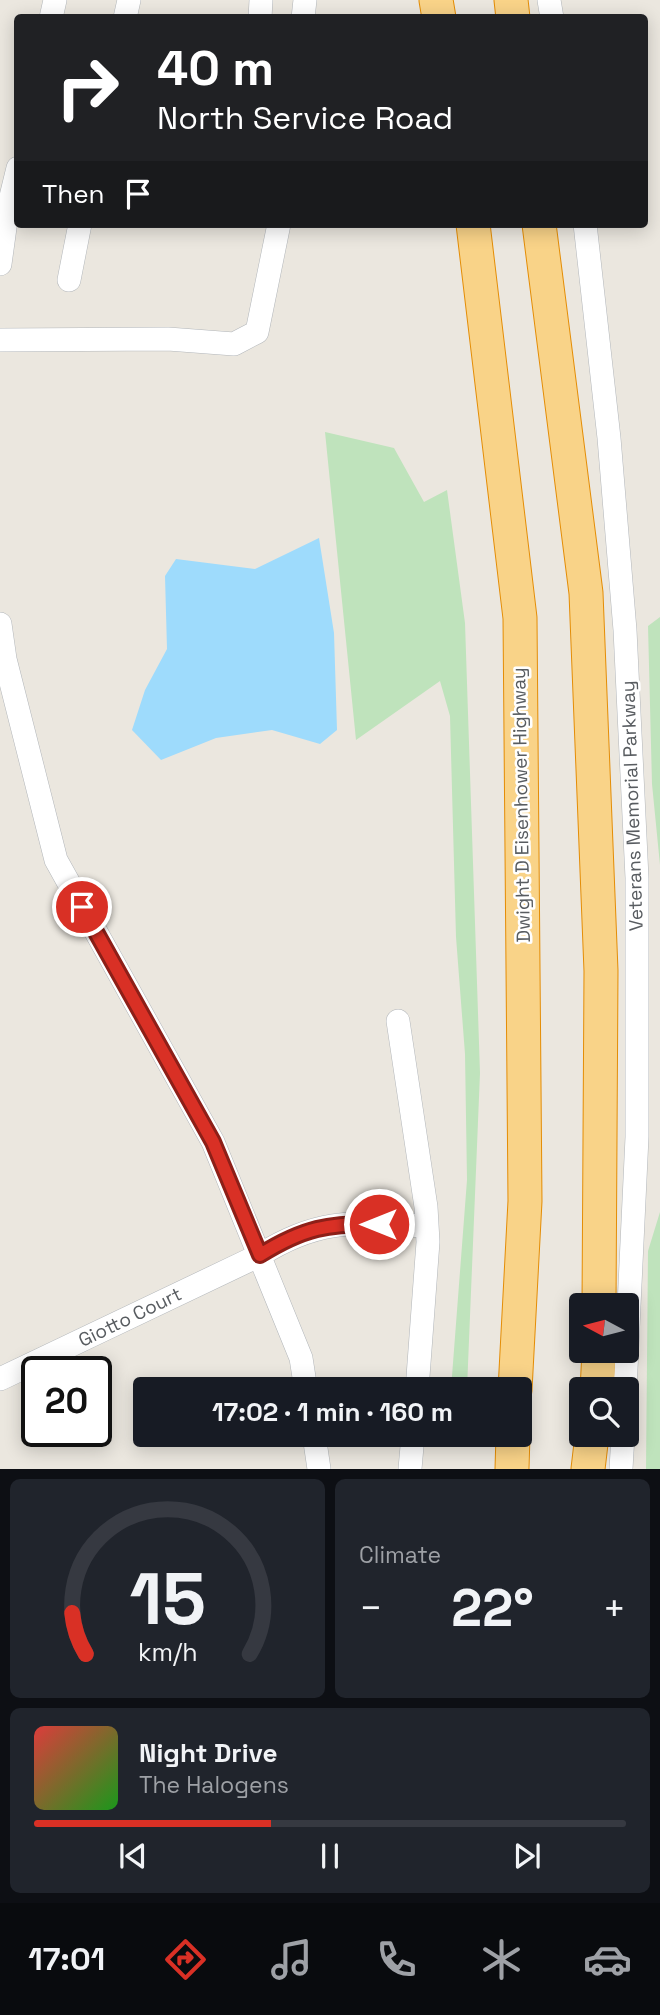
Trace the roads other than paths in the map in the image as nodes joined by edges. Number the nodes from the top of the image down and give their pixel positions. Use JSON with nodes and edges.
{"nodes":[{"id":1,"x":14,"y":184,"type":"edge"},
{"id":2,"x":79,"y":228,"type":"edge"},
{"id":3,"x":278,"y":228,"type":"edge"},
{"id":4,"x":473,"y":228,"type":"edge"},
{"id":5,"x":540,"y":228,"type":"edge"},
{"id":6,"x":585,"y":228,"type":"edge"},
{"id":7,"x":0,"y":264,"type":"edge"},
{"id":8,"x":69,"y":280,"type":"dead end"},
{"id":9,"x":0,"y":340,"type":"edge"},
{"id":10,"x":0,"y":624,"type":"edge"},
{"id":11,"x":398,"y":1021,"type":"dead end"},
{"id":12,"x":427,"y":1226,"type":"junction"},
{"id":13,"x":260,"y":1255,"type":"junction"},
{"id":14,"x":599,"y":1293,"type":"edge"},
{"id":15,"x":304,"y":1377,"type":"edge"},
{"id":16,"x":417,"y":1377,"type":"edge"},
{"id":17,"x":517,"y":1377,"type":"edge"},
{"id":18,"x":626,"y":1377,"type":"edge"},
{"id":19,"x":0,"y":1379,"type":"edge"},
{"id":20,"x":316,"y":1447,"type":"edge"},
{"id":21,"x":412,"y":1447,"type":"edge"},
{"id":22,"x":513,"y":1447,"type":"edge"},
{"id":23,"x":591,"y":1447,"type":"edge"},
{"id":24,"x":622,"y":1447,"type":"edge"},
{"id":25,"x":319,"y":1469,"type":"edge"},
{"id":26,"x":410,"y":1469,"type":"edge"},
{"id":27,"x":512,"y":1469,"type":"edge"},
{"id":28,"x":588,"y":1469,"type":"edge"},
{"id":29,"x":621,"y":1469,"type":"edge"}],
"edges":[{"from":1,"to":7,"type":"street"},
{"from":2,"to":8,"type":"street"},
{"from":3,"to":9,"type":"street"},
{"from":4,"to":17,"type":"highway","name":"Dwight D Eisenhower Highway"},
{"from":5,"to":14,"type":"highway"},
{"from":6,"to":18,"type":"street","name":"Veterans Memorial Parkway"},
{"from":10,"to":13,"type":"street"},
{"from":11,"to":12,"type":"street"},
{"from":12,"to":13,"type":"street","name":"Giotto Court"},
{"from":12,"to":16,"type":"street"},
{"from":13,"to":15,"type":"street"},
{"from":13,"to":19,"type":"street","name":"Giotto Court"},
{"from":20,"to":25,"type":"street"},
{"from":21,"to":26,"type":"street"},
{"from":22,"to":27,"type":"highway"},
{"from":23,"to":28,"type":"highway"},
{"from":24,"to":29,"type":"street"}]}
